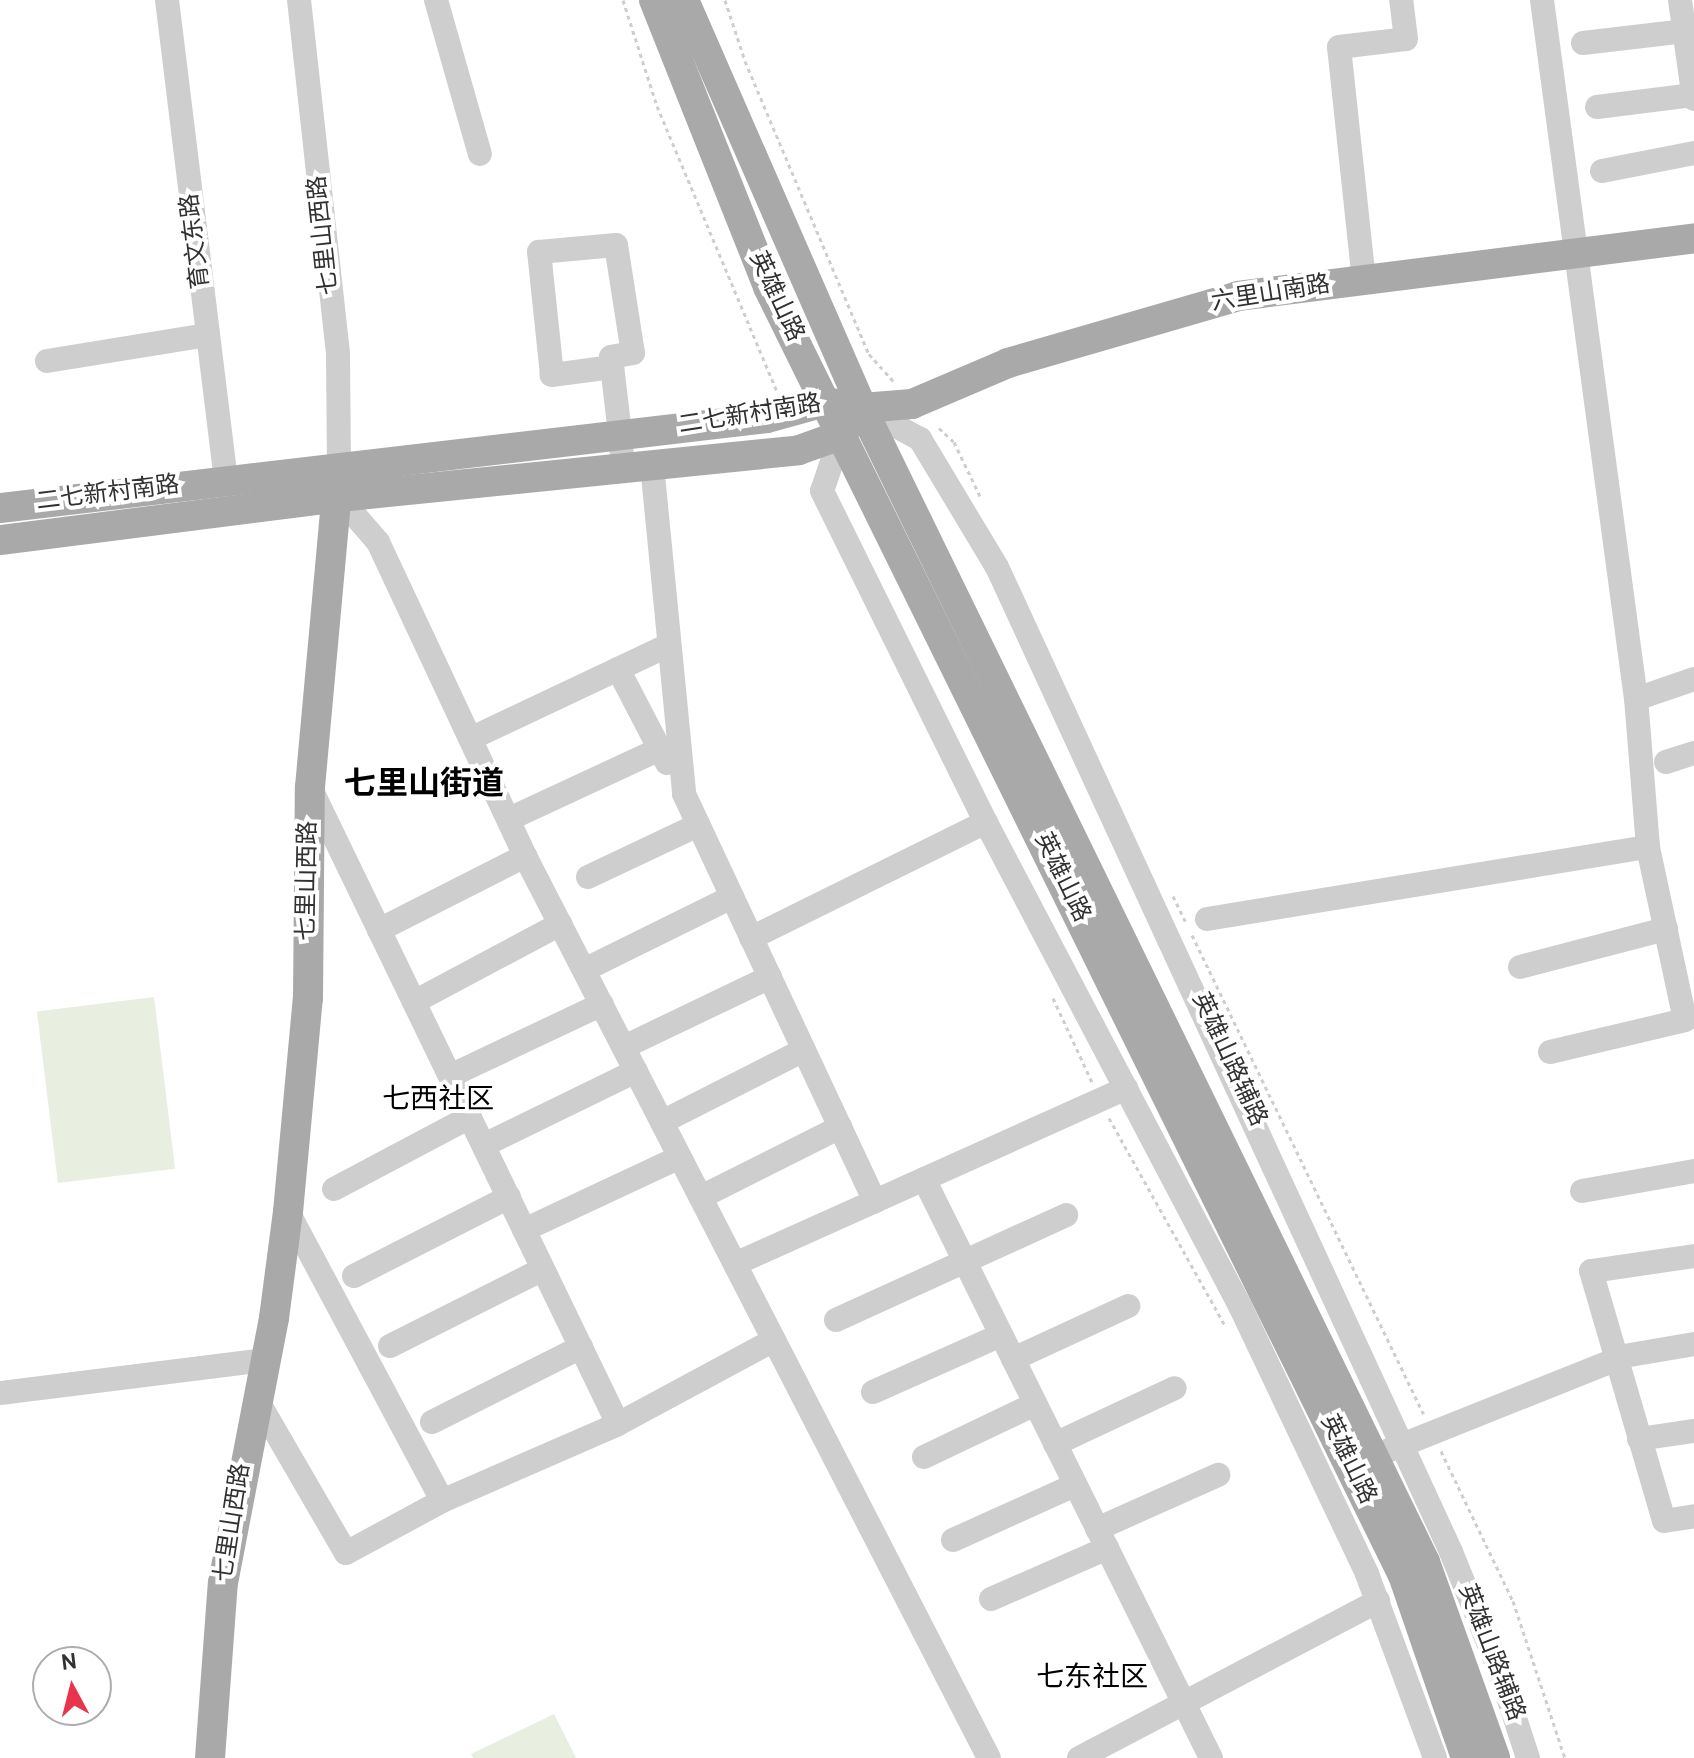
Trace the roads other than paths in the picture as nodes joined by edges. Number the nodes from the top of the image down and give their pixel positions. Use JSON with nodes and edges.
{"nodes":[{"id":1,"x":167,"y":0,"type":"edge"},
{"id":2,"x":299,"y":0,"type":"edge"},
{"id":3,"x":436,"y":0,"type":"edge"},
{"id":4,"x":654,"y":0,"type":"edge"},
{"id":5,"x":684,"y":0,"type":"edge"},
{"id":6,"x":1401,"y":0,"type":"edge"},
{"id":7,"x":1542,"y":0,"type":"edge"},
{"id":8,"x":1685,"y":12,"type":"edge"},
{"id":9,"x":1583,"y":43,"type":"dead end"},
{"id":10,"x":1693,"y":91,"type":"edge"},
{"id":11,"x":1597,"y":107,"type":"dead end"},
{"id":12,"x":1694,"y":153,"type":"edge"},
{"id":13,"x":480,"y":154,"type":"dead end"},
{"id":14,"x":1602,"y":171,"type":"dead end"},
{"id":15,"x":1694,"y":238,"type":"edge"},
{"id":16,"x":1573,"y":253,"type":"junction"},
{"id":17,"x":1364,"y":281,"type":"junction"},
{"id":18,"x":208,"y":335,"type":"junction"},
{"id":19,"x":47,"y":361,"type":"dead end"},
{"id":20,"x":612,"y":367,"type":"junction"},
{"id":21,"x":825,"y":402,"type":"junction"},
{"id":22,"x":862,"y":408,"type":"junction"},
{"id":23,"x":620,"y":434,"type":"junction"},
{"id":24,"x":841,"y":435,"type":"junction"},
{"id":25,"x":638,"y":467,"type":"junction"},
{"id":26,"x":226,"y":481,"type":"junction"},
{"id":27,"x":339,"y":483,"type":"junction"},
{"id":28,"x":0,"y":508,"type":"edge"},
{"id":29,"x":0,"y":540,"type":"edge"},
{"id":30,"x":669,"y":645,"type":"junction"},
{"id":31,"x":618,"y":669,"type":"junction"},
{"id":32,"x":1694,"y":679,"type":"edge"},
{"id":33,"x":1636,"y":699,"type":"junction"},
{"id":34,"x":472,"y":738,"type":"junction"},
{"id":35,"x":660,"y":749,"type":"junction"},
{"id":36,"x":1694,"y":753,"type":"edge"},
{"id":37,"x":1666,"y":762,"type":"dead end"},
{"id":38,"x":310,"y":787,"type":"junction"},
{"id":39,"x":684,"y":794,"type":"junction"},
{"id":40,"x":509,"y":819,"type":"junction"},
{"id":41,"x":986,"y":822,"type":"junction"},
{"id":42,"x":698,"y":825,"type":"junction"},
{"id":43,"x":1648,"y":847,"type":"junction"},
{"id":44,"x":525,"y":856,"type":"junction"},
{"id":45,"x":588,"y":877,"type":"dead end"},
{"id":46,"x":732,"y":897,"type":"junction"},
{"id":47,"x":1207,"y":919,"type":"dead end"},
{"id":48,"x":560,"y":924,"type":"junction"},
{"id":49,"x":1666,"y":929,"type":"junction"},
{"id":50,"x":379,"y":930,"type":"junction"},
{"id":51,"x":751,"y":938,"type":"junction"},
{"id":52,"x":1520,"y":967,"type":"dead end"},
{"id":53,"x":584,"y":970,"type":"junction"},
{"id":54,"x":770,"y":977,"type":"junction"},
{"id":55,"x":414,"y":1002,"type":"junction"},
{"id":56,"x":602,"y":1004,"type":"junction"},
{"id":57,"x":624,"y":1047,"type":"junction"},
{"id":58,"x":804,"y":1050,"type":"junction"},
{"id":59,"x":1550,"y":1052,"type":"dead end"},
{"id":60,"x":636,"y":1071,"type":"junction"},
{"id":61,"x":450,"y":1076,"type":"junction"},
{"id":62,"x":1126,"y":1088,"type":"junction"},
{"id":63,"x":470,"y":1117,"type":"junction"},
{"id":64,"x":662,"y":1122,"type":"junction"},
{"id":65,"x":840,"y":1127,"type":"junction"},
{"id":66,"x":484,"y":1145,"type":"junction"},
{"id":67,"x":680,"y":1157,"type":"junction"},
{"id":68,"x":1694,"y":1171,"type":"edge"},
{"id":69,"x":924,"y":1179,"type":"junction"},
{"id":70,"x":334,"y":1189,"type":"dead end"},
{"id":71,"x":1582,"y":1191,"type":"dead end"},
{"id":72,"x":509,"y":1197,"type":"junction"},
{"id":73,"x":701,"y":1197,"type":"junction"},
{"id":74,"x":875,"y":1201,"type":"junction"},
{"id":75,"x":288,"y":1212,"type":"junction"},
{"id":76,"x":1066,"y":1215,"type":"dead end"},
{"id":77,"x":524,"y":1230,"type":"junction"},
{"id":78,"x":1694,"y":1256,"type":"edge"},
{"id":79,"x":964,"y":1261,"type":"junction"},
{"id":80,"x":735,"y":1264,"type":"junction"},
{"id":81,"x":543,"y":1269,"type":"junction"},
{"id":82,"x":354,"y":1276,"type":"dead end"},
{"id":83,"x":1128,"y":1306,"type":"dead end"},
{"id":84,"x":836,"y":1320,"type":"dead end"},
{"id":85,"x":1001,"y":1335,"type":"junction"},
{"id":86,"x":774,"y":1340,"type":"junction"},
{"id":87,"x":1694,"y":1344,"type":"edge"},
{"id":88,"x":390,"y":1346,"type":"dead end"},
{"id":89,"x":581,"y":1347,"type":"junction"},
{"id":90,"x":1013,"y":1359,"type":"junction"},
{"id":91,"x":1616,"y":1359,"type":"junction"},
{"id":92,"x":264,"y":1360,"type":"junction"},
{"id":93,"x":1175,"y":1388,"type":"dead end"},
{"id":94,"x":873,"y":1392,"type":"dead end"},
{"id":95,"x":0,"y":1393,"type":"edge"},
{"id":96,"x":256,"y":1398,"type":"junction"},
{"id":97,"x":1035,"y":1404,"type":"junction"},
{"id":98,"x":432,"y":1422,"type":"dead end"},
{"id":99,"x":618,"y":1424,"type":"junction"},
{"id":100,"x":1694,"y":1431,"type":"edge"},
{"id":101,"x":1639,"y":1439,"type":"junction"},
{"id":102,"x":1055,"y":1444,"type":"junction"},
{"id":103,"x":1402,"y":1444,"type":"junction"},
{"id":104,"x":924,"y":1457,"type":"dead end"},
{"id":105,"x":1374,"y":1457,"type":"junction"},
{"id":106,"x":1218,"y":1475,"type":"dead end"},
{"id":107,"x":1075,"y":1485,"type":"junction"},
{"id":108,"x":442,"y":1501,"type":"junction"},
{"id":109,"x":1694,"y":1516,"type":"edge"},
{"id":110,"x":1102,"y":1539,"type":"junction"},
{"id":111,"x":953,"y":1540,"type":"dead end"},
{"id":112,"x":991,"y":1599,"type":"dead end"},
{"id":113,"x":1378,"y":1601,"type":"junction"},
{"id":114,"x":1184,"y":1704,"type":"junction"},
{"id":115,"x":210,"y":1758,"type":"edge"},
{"id":116,"x":989,"y":1758,"type":"edge"},
{"id":117,"x":1079,"y":1758,"type":"edge"},
{"id":118,"x":1211,"y":1758,"type":"edge"},
{"id":119,"x":1435,"y":1758,"type":"edge"},
{"id":120,"x":1466,"y":1758,"type":"edge"},
{"id":121,"x":1495,"y":1758,"type":"edge"},
{"id":122,"x":1528,"y":1758,"type":"edge"}],
"edges":[{"from":1,"to":18,"type":"street","name":"育文东路"},
{"from":2,"to":27,"type":"street","name":"七里山西路"},
{"from":3,"to":13,"type":"street"},
{"from":4,"to":21,"type":"main road","name":"英雄山路"},
{"from":5,"to":22,"type":"main road","name":"英雄山路"},
{"from":6,"to":17,"type":"street"},
{"from":7,"to":16,"type":"street"},
{"from":8,"to":9,"type":"street"},
{"from":8,"to":10,"type":"street"},
{"from":10,"to":11,"type":"street"},
{"from":12,"to":14,"type":"street"},
{"from":15,"to":16,"type":"main road","name":"六里山南路"},
{"from":16,"to":17,"type":"main road","name":"六里山南路"},
{"from":16,"to":33,"type":"street"},
{"from":17,"to":22,"type":"main road","name":"六里山南路"},
{"from":18,"to":19,"type":"street"},
{"from":18,"to":26,"type":"street","name":"育文东路"},
{"from":20,"to":20,"type":"street"},
{"from":20,"to":23,"type":"street"},
{"from":21,"to":22,"type":"main road","name":"二七新村南路"},
{"from":21,"to":23,"type":"main road","name":"二七新村南路"},
{"from":21,"to":24,"type":"main road","name":"英雄山路"},
{"from":22,"to":24,"type":"main road","name":"二七新村南路"},
{"from":22,"to":103,"type":"street","name":"英雄山路辅路"},
{"from":22,"to":105,"type":"main road","name":"英雄山路"},
{"from":23,"to":25,"type":"street"},
{"from":23,"to":27,"type":"main road","name":"二七新村南路"},
{"from":24,"to":25,"type":"main road","name":"二七新村南路"},
{"from":24,"to":41,"type":"street"},
{"from":24,"to":120,"type":"main road","name":"英雄山路"},
{"from":25,"to":27,"type":"main road","name":"二七新村南路"},
{"from":25,"to":30,"type":"street"},
{"from":26,"to":27,"type":"main road","name":"二七新村南路"},
{"from":26,"to":28,"type":"main road","name":"二七新村南路"},
{"from":27,"to":29,"type":"main road","name":"二七新村南路"},
{"from":27,"to":34,"type":"street"},
{"from":27,"to":38,"type":"main road","name":"七里山西路"},
{"from":30,"to":31,"type":"street"},
{"from":30,"to":39,"type":"street"},
{"from":31,"to":34,"type":"street"},
{"from":31,"to":35,"type":"street"},
{"from":32,"to":33,"type":"street"},
{"from":33,"to":43,"type":"street"},
{"from":34,"to":40,"type":"street"},
{"from":35,"to":39,"type":"street"},
{"from":35,"to":40,"type":"street"},
{"from":36,"to":37,"type":"street"},
{"from":38,"to":50,"type":"street"},
{"from":38,"to":75,"type":"main road","name":"七里山西路"},
{"from":39,"to":42,"type":"street"},
{"from":40,"to":44,"type":"street"},
{"from":41,"to":51,"type":"street"},
{"from":41,"to":62,"type":"street"},
{"from":42,"to":45,"type":"street"},
{"from":42,"to":46,"type":"street"},
{"from":43,"to":47,"type":"street"},
{"from":43,"to":49,"type":"street"},
{"from":44,"to":48,"type":"street"},
{"from":44,"to":50,"type":"street"},
{"from":46,"to":51,"type":"street"},
{"from":46,"to":53,"type":"street"},
{"from":48,"to":53,"type":"street"},
{"from":48,"to":55,"type":"street"},
{"from":49,"to":52,"type":"street"},
{"from":49,"to":59,"type":"street"},
{"from":50,"to":55,"type":"street"},
{"from":51,"to":54,"type":"street"},
{"from":53,"to":56,"type":"street"},
{"from":54,"to":57,"type":"street"},
{"from":54,"to":58,"type":"street"},
{"from":55,"to":61,"type":"street"},
{"from":56,"to":57,"type":"street"},
{"from":56,"to":61,"type":"street"},
{"from":57,"to":60,"type":"street"},
{"from":58,"to":64,"type":"street"},
{"from":58,"to":65,"type":"street"},
{"from":60,"to":64,"type":"street"},
{"from":60,"to":66,"type":"street"},
{"from":61,"to":63,"type":"street"},
{"from":62,"to":69,"type":"street"},
{"from":62,"to":113,"type":"street"},
{"from":63,"to":66,"type":"street"},
{"from":63,"to":70,"type":"street"},
{"from":64,"to":67,"type":"street"},
{"from":65,"to":73,"type":"street"},
{"from":65,"to":74,"type":"street"},
{"from":66,"to":72,"type":"street"},
{"from":67,"to":73,"type":"street"},
{"from":67,"to":77,"type":"street"},
{"from":68,"to":71,"type":"street"},
{"from":69,"to":74,"type":"street"},
{"from":69,"to":79,"type":"street"},
{"from":72,"to":77,"type":"street"},
{"from":72,"to":82,"type":"street"},
{"from":73,"to":80,"type":"street"},
{"from":74,"to":80,"type":"street"},
{"from":75,"to":92,"type":"main road","name":"七里山西路"},
{"from":75,"to":108,"type":"street"},
{"from":76,"to":79,"type":"street"},
{"from":77,"to":81,"type":"street"},
{"from":78,"to":91,"type":"street"},
{"from":79,"to":84,"type":"street"},
{"from":79,"to":85,"type":"street"},
{"from":80,"to":86,"type":"street"},
{"from":81,"to":88,"type":"street"},
{"from":81,"to":89,"type":"street"},
{"from":83,"to":90,"type":"street"},
{"from":85,"to":90,"type":"street"},
{"from":85,"to":94,"type":"street"},
{"from":86,"to":99,"type":"street"},
{"from":86,"to":116,"type":"street"},
{"from":87,"to":91,"type":"street"},
{"from":89,"to":98,"type":"street"},
{"from":89,"to":99,"type":"street"},
{"from":90,"to":97,"type":"street"},
{"from":91,"to":101,"type":"street"},
{"from":91,"to":103,"type":"street"},
{"from":92,"to":95,"type":"street"},
{"from":92,"to":96,"type":"main road","name":"七里山西路"},
{"from":93,"to":102,"type":"street"},
{"from":96,"to":108,"type":"street"},
{"from":96,"to":115,"type":"main road","name":"七里山西路"},
{"from":97,"to":102,"type":"street"},
{"from":97,"to":104,"type":"street"},
{"from":99,"to":108,"type":"street"},
{"from":100,"to":101,"type":"street"},
{"from":101,"to":109,"type":"street"},
{"from":102,"to":107,"type":"street"},
{"from":103,"to":105,"type":"street"},
{"from":103,"to":122,"type":"street","name":"英雄山路辅路"},
{"from":105,"to":121,"type":"main road","name":"英雄山路"},
{"from":106,"to":110,"type":"street"},
{"from":107,"to":110,"type":"street"},
{"from":107,"to":111,"type":"street"},
{"from":110,"to":112,"type":"street"},
{"from":110,"to":114,"type":"street"},
{"from":113,"to":114,"type":"street"},
{"from":113,"to":119,"type":"street"},
{"from":114,"to":117,"type":"street"},
{"from":114,"to":118,"type":"street"}]}
